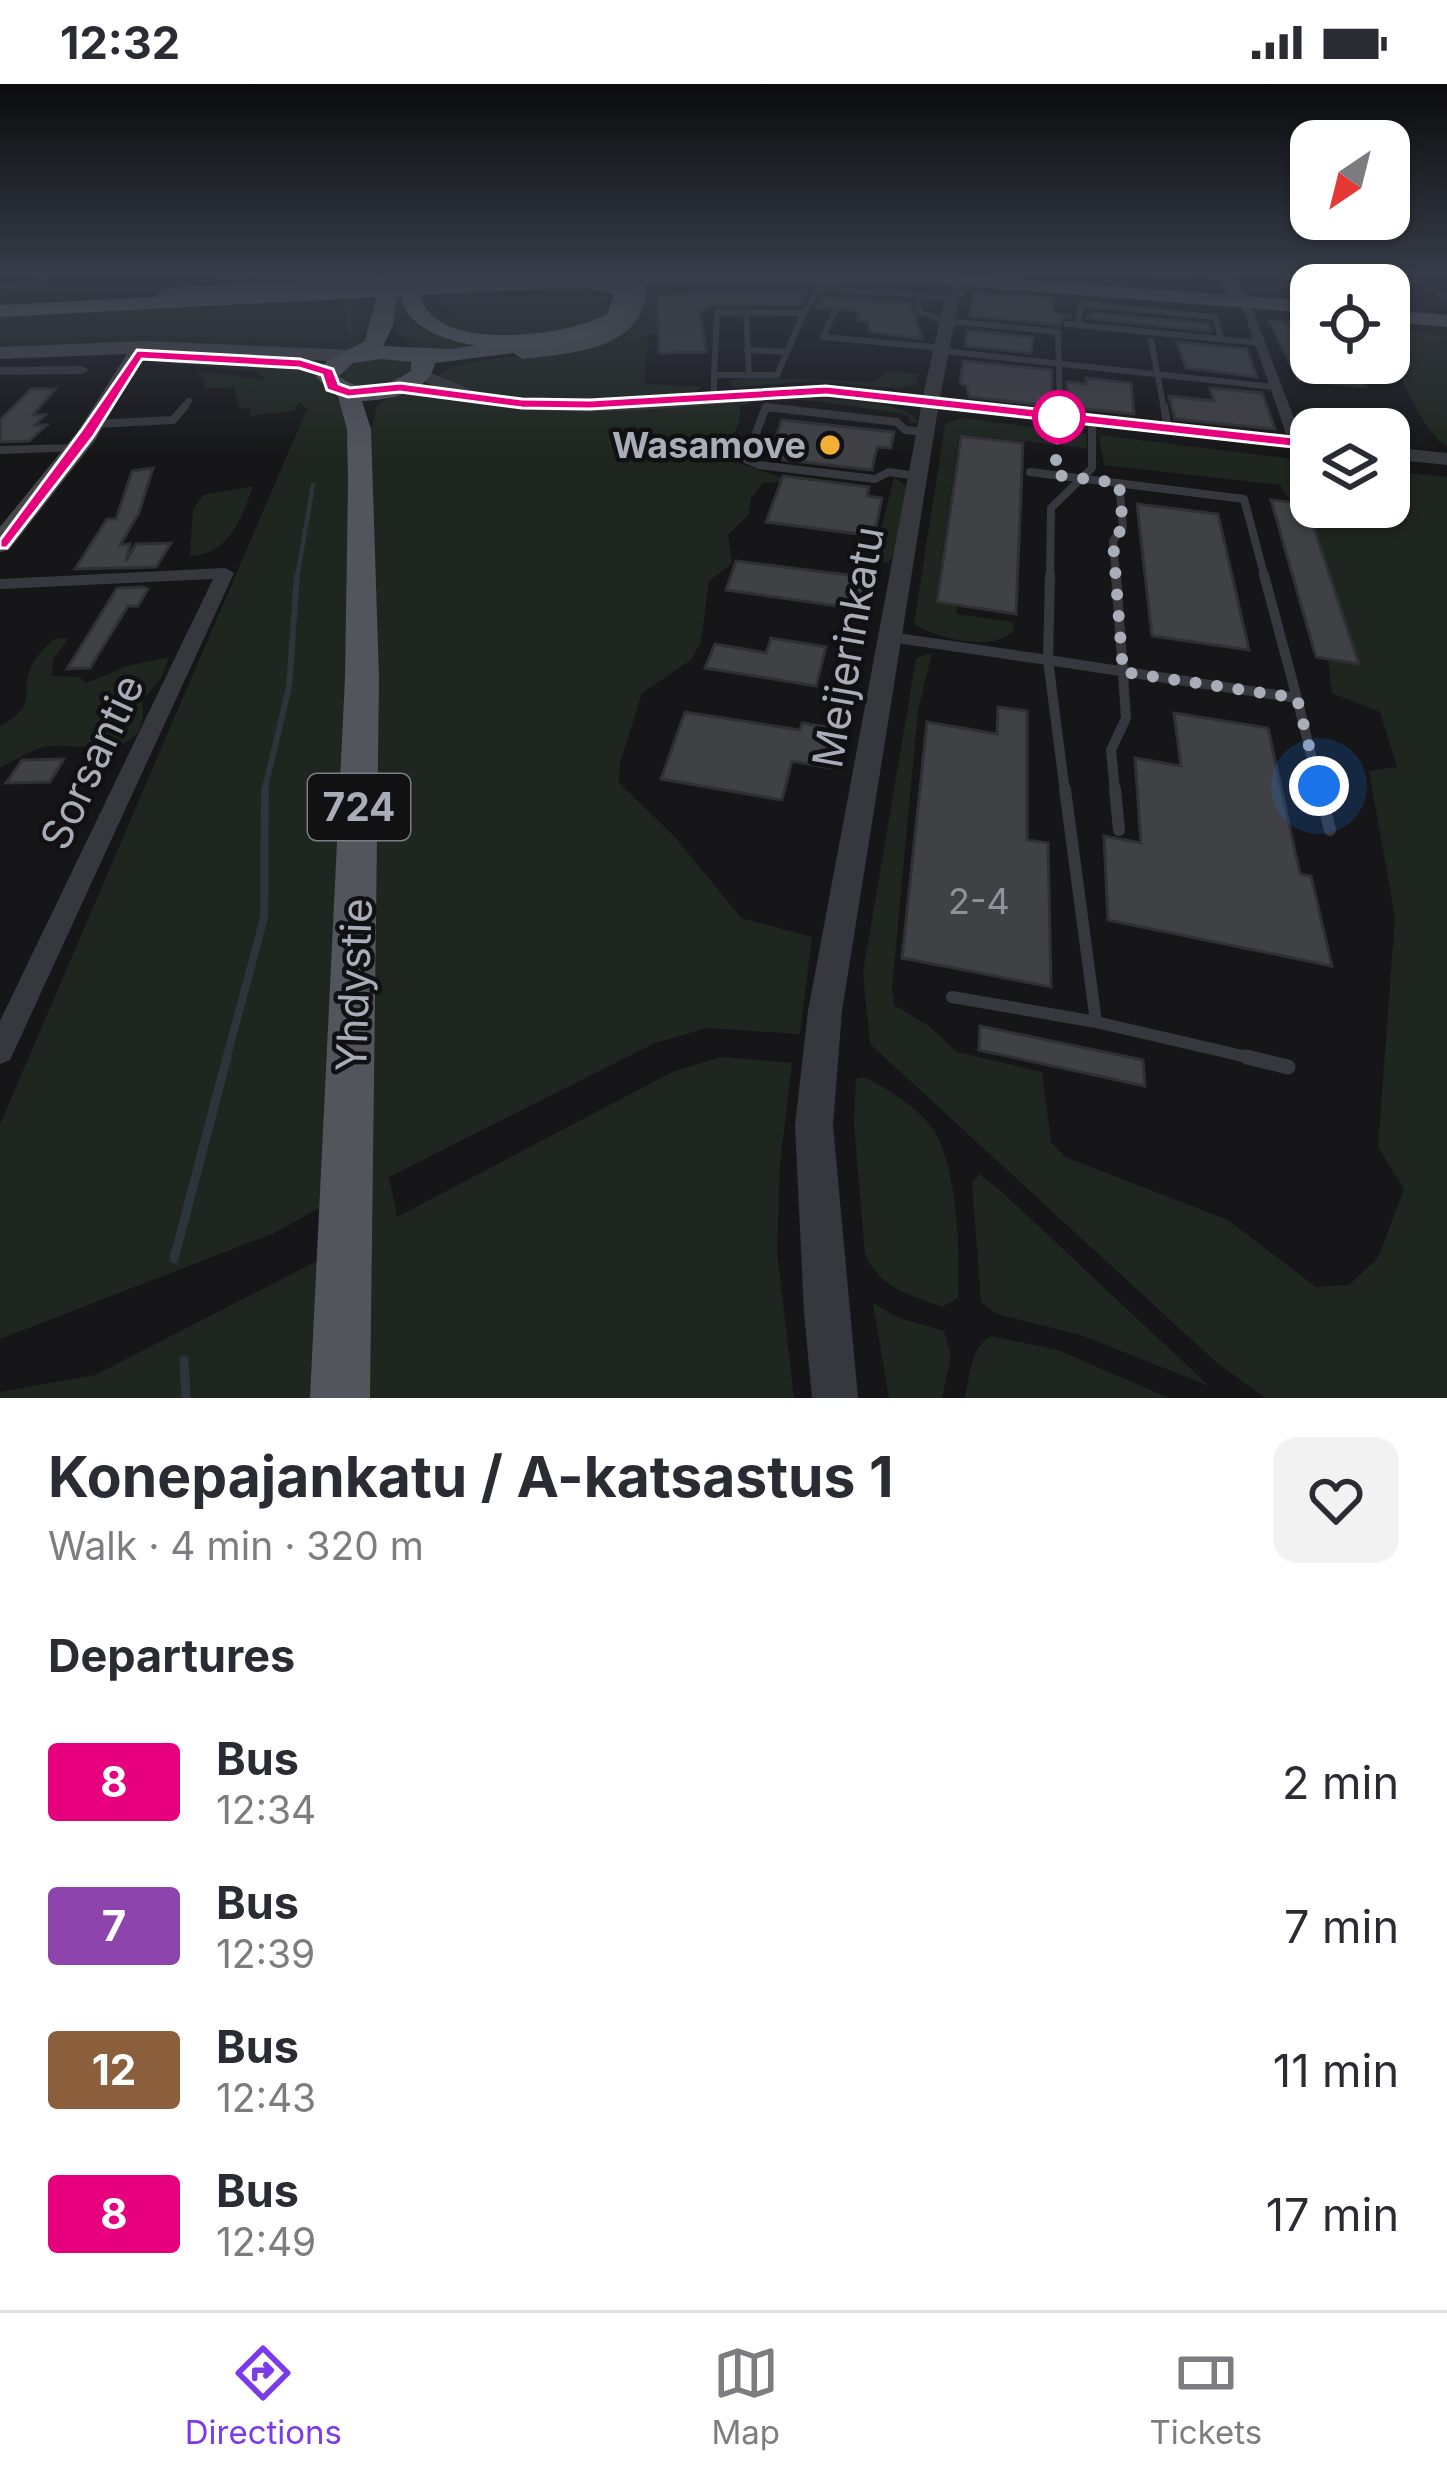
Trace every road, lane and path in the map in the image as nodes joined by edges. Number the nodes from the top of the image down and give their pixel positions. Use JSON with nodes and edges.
{"nodes":[{"id":1,"x":378,"y":334,"type":"edge"},
{"id":2,"x":394,"y":334,"type":"edge"},
{"id":3,"x":456,"y":334,"type":"edge"},
{"id":4,"x":569,"y":334,"type":"edge"},
{"id":5,"x":606,"y":334,"type":"edge"},
{"id":6,"x":716,"y":334,"type":"edge"},
{"id":7,"x":747,"y":334,"type":"edge"},
{"id":8,"x":795,"y":334,"type":"edge"},
{"id":9,"x":824,"y":334,"type":"edge"},
{"id":10,"x":946,"y":334,"type":"edge"},
{"id":11,"x":1058,"y":334,"type":"edge"},
{"id":12,"x":1173,"y":334,"type":"edge"},
{"id":13,"x":1220,"y":334,"type":"edge"},
{"id":14,"x":1256,"y":334,"type":"edge"},
{"id":15,"x":561,"y":337,"type":"junction"},
{"id":16,"x":1221,"y":339,"type":"junction"},
{"id":17,"x":1151,"y":341,"type":"dead end"},
{"id":18,"x":1260,"y":343,"type":"junction"},
{"id":19,"x":747,"y":350,"type":"junction"},
{"id":20,"x":943,"y":350,"type":"junction"},
{"id":21,"x":141,"y":351,"type":"junction"},
{"id":22,"x":787,"y":352,"type":"junction"},
{"id":23,"x":0,"y":353,"type":"edge"},
{"id":24,"x":360,"y":354,"type":"junction"},
{"id":25,"x":418,"y":363,"type":"junction"},
{"id":26,"x":1059,"y":364,"type":"junction"},
{"id":27,"x":82,"y":370,"type":"dead end"},
{"id":28,"x":0,"y":371,"type":"edge"},
{"id":29,"x":328,"y":372,"type":"junction"},
{"id":30,"x":749,"y":374,"type":"junction"},
{"id":31,"x":713,"y":375,"type":"junction"},
{"id":32,"x":1158,"y":375,"type":"junction"},
{"id":33,"x":1275,"y":387,"type":"junction"},
{"id":34,"x":394,"y":389,"type":"junction"},
{"id":35,"x":470,"y":395,"type":"junction"},
{"id":36,"x":714,"y":396,"type":"junction"},
{"id":37,"x":189,"y":400,"type":"dead end"},
{"id":38,"x":931,"y":403,"type":"junction"},
{"id":39,"x":354,"y":410,"type":"junction"},
{"id":40,"x":1290,"y":416,"type":"edge"},
{"id":41,"x":1060,"y":417,"type":"junction"},
{"id":42,"x":1092,"y":421,"type":"junction"},
{"id":43,"x":95,"y":424,"type":"junction"},
{"id":44,"x":1168,"y":429,"type":"junction"},
{"id":45,"x":924,"y":432,"type":"junction"},
{"id":46,"x":1290,"y":442,"type":"edge"},
{"id":47,"x":76,"y":448,"type":"junction"},
{"id":48,"x":0,"y":450,"type":"edge"},
{"id":49,"x":1410,"y":455,"type":"edge"},
{"id":50,"x":1447,"y":459,"type":"edge"},
{"id":51,"x":1030,"y":472,"type":"dead end"},
{"id":52,"x":916,"y":476,"type":"junction"},
{"id":53,"x":1081,"y":478,"type":"junction"},
{"id":54,"x":1119,"y":483,"type":"junction"},
{"id":55,"x":0,"y":544,"type":"edge"},
{"id":56,"x":0,"y":584,"type":"edge"},
{"id":57,"x":890,"y":637,"type":"junction"},
{"id":58,"x":1048,"y":661,"type":"junction"},
{"id":59,"x":1123,"y":672,"type":"junction"},
{"id":60,"x":1297,"y":698,"type":"junction"},
{"id":61,"x":1119,"y":830,"type":"dead end"},
{"id":62,"x":1330,"y":830,"type":"dead end"},
{"id":63,"x":952,"y":997,"type":"dead end"},
{"id":64,"x":1096,"y":1022,"type":"junction"},
{"id":65,"x":0,"y":1051,"type":"edge"},
{"id":66,"x":1288,"y":1067,"type":"dead end"},
{"id":67,"x":340,"y":1398,"type":"edge"},
{"id":68,"x":836,"y":1398,"type":"edge"}],
"edges":[{"from":1,"to":24,"type":"main road"},
{"from":2,"to":25,"type":"main road"},
{"from":3,"to":15,"type":"highway"},
{"from":4,"to":15,"type":"highway"},
{"from":5,"to":25,"type":"main road"},
{"from":6,"to":31,"type":"lane"},
{"from":7,"to":19,"type":"lane"},
{"from":8,"to":22,"type":"lane"},
{"from":9,"to":20,"type":"lane"},
{"from":10,"to":20,"type":"street","name":"Meijerinkatu"},
{"from":11,"to":26,"type":"lane"},
{"from":12,"to":16,"type":"lane"},
{"from":13,"to":16,"type":"lane"},
{"from":14,"to":18,"type":"street"},
{"from":15,"to":25,"type":"main road"},
{"from":16,"to":18,"type":"lane"},
{"from":17,"to":32,"type":"lane"},
{"from":18,"to":33,"type":"street"},
{"from":19,"to":22,"type":"lane"},
{"from":19,"to":30,"type":"lane"},
{"from":20,"to":26,"type":"lane"},
{"from":20,"to":38,"type":"street","name":"Meijerinkatu"},
{"from":21,"to":23,"type":"main road"},
{"from":21,"to":24,"type":"main road"},
{"from":21,"to":29,"type":"main road"},
{"from":21,"to":43,"type":"main road"},
{"from":22,"to":30,"type":"lane"},
{"from":24,"to":25,"type":"main road"},
{"from":24,"to":29,"type":"main road"},
{"from":25,"to":34,"type":"main road"},
{"from":25,"to":35,"type":"street"},
{"from":26,"to":32,"type":"lane"},
{"from":26,"to":41,"type":"lane"},
{"from":27,"to":28,"type":"street"},
{"from":29,"to":39,"type":"main road"},
{"from":30,"to":31,"type":"lane"},
{"from":31,"to":36,"type":"lane"},
{"from":32,"to":33,"type":"lane"},
{"from":32,"to":44,"type":"lane"},
{"from":33,"to":40,"type":"street"},
{"from":34,"to":35,"type":"street"},
{"from":34,"to":39,"type":"main road"},
{"from":34,"to":39,"type":"main road"},
{"from":35,"to":36,"type":"street"},
{"from":36,"to":38,"type":"street"},
{"from":37,"to":43,"type":"lane"},
{"from":38,"to":41,"type":"street"},
{"from":38,"to":45,"type":"street","name":"Meijerinkatu"},
{"from":39,"to":67,"type":"main road","name":"Yhdystie","number":"724"},
{"from":41,"to":42,"type":"street"},
{"from":42,"to":44,"type":"street"},
{"from":42,"to":53,"type":"lane"},
{"from":43,"to":47,"type":"main road"},
{"from":44,"to":46,"type":"street"},
{"from":45,"to":52,"type":"street","name":"Meijerinkatu"},
{"from":45,"to":52,"type":"lane"},
{"from":47,"to":48,"type":"street"},
{"from":47,"to":55,"type":"main road"},
{"from":49,"to":50,"type":"street"},
{"from":51,"to":53,"type":"lane"},
{"from":52,"to":57,"type":"street","name":"Meijerinkatu"},
{"from":53,"to":54,"type":"lane"},
{"from":53,"to":58,"type":"lane"},
{"from":54,"to":59,"type":"lane"},
{"from":54,"to":60,"type":"lane"},
{"from":56,"to":65,"type":"street","name":"Sorsantie"},
{"from":57,"to":58,"type":"lane"},
{"from":57,"to":68,"type":"street","name":"Meijerinkatu"},
{"from":58,"to":59,"type":"lane"},
{"from":58,"to":64,"type":"lane"},
{"from":59,"to":60,"type":"lane"},
{"from":59,"to":61,"type":"lane"},
{"from":60,"to":62,"type":"lane"},
{"from":63,"to":64,"type":"lane"},
{"from":64,"to":66,"type":"lane"}]}
